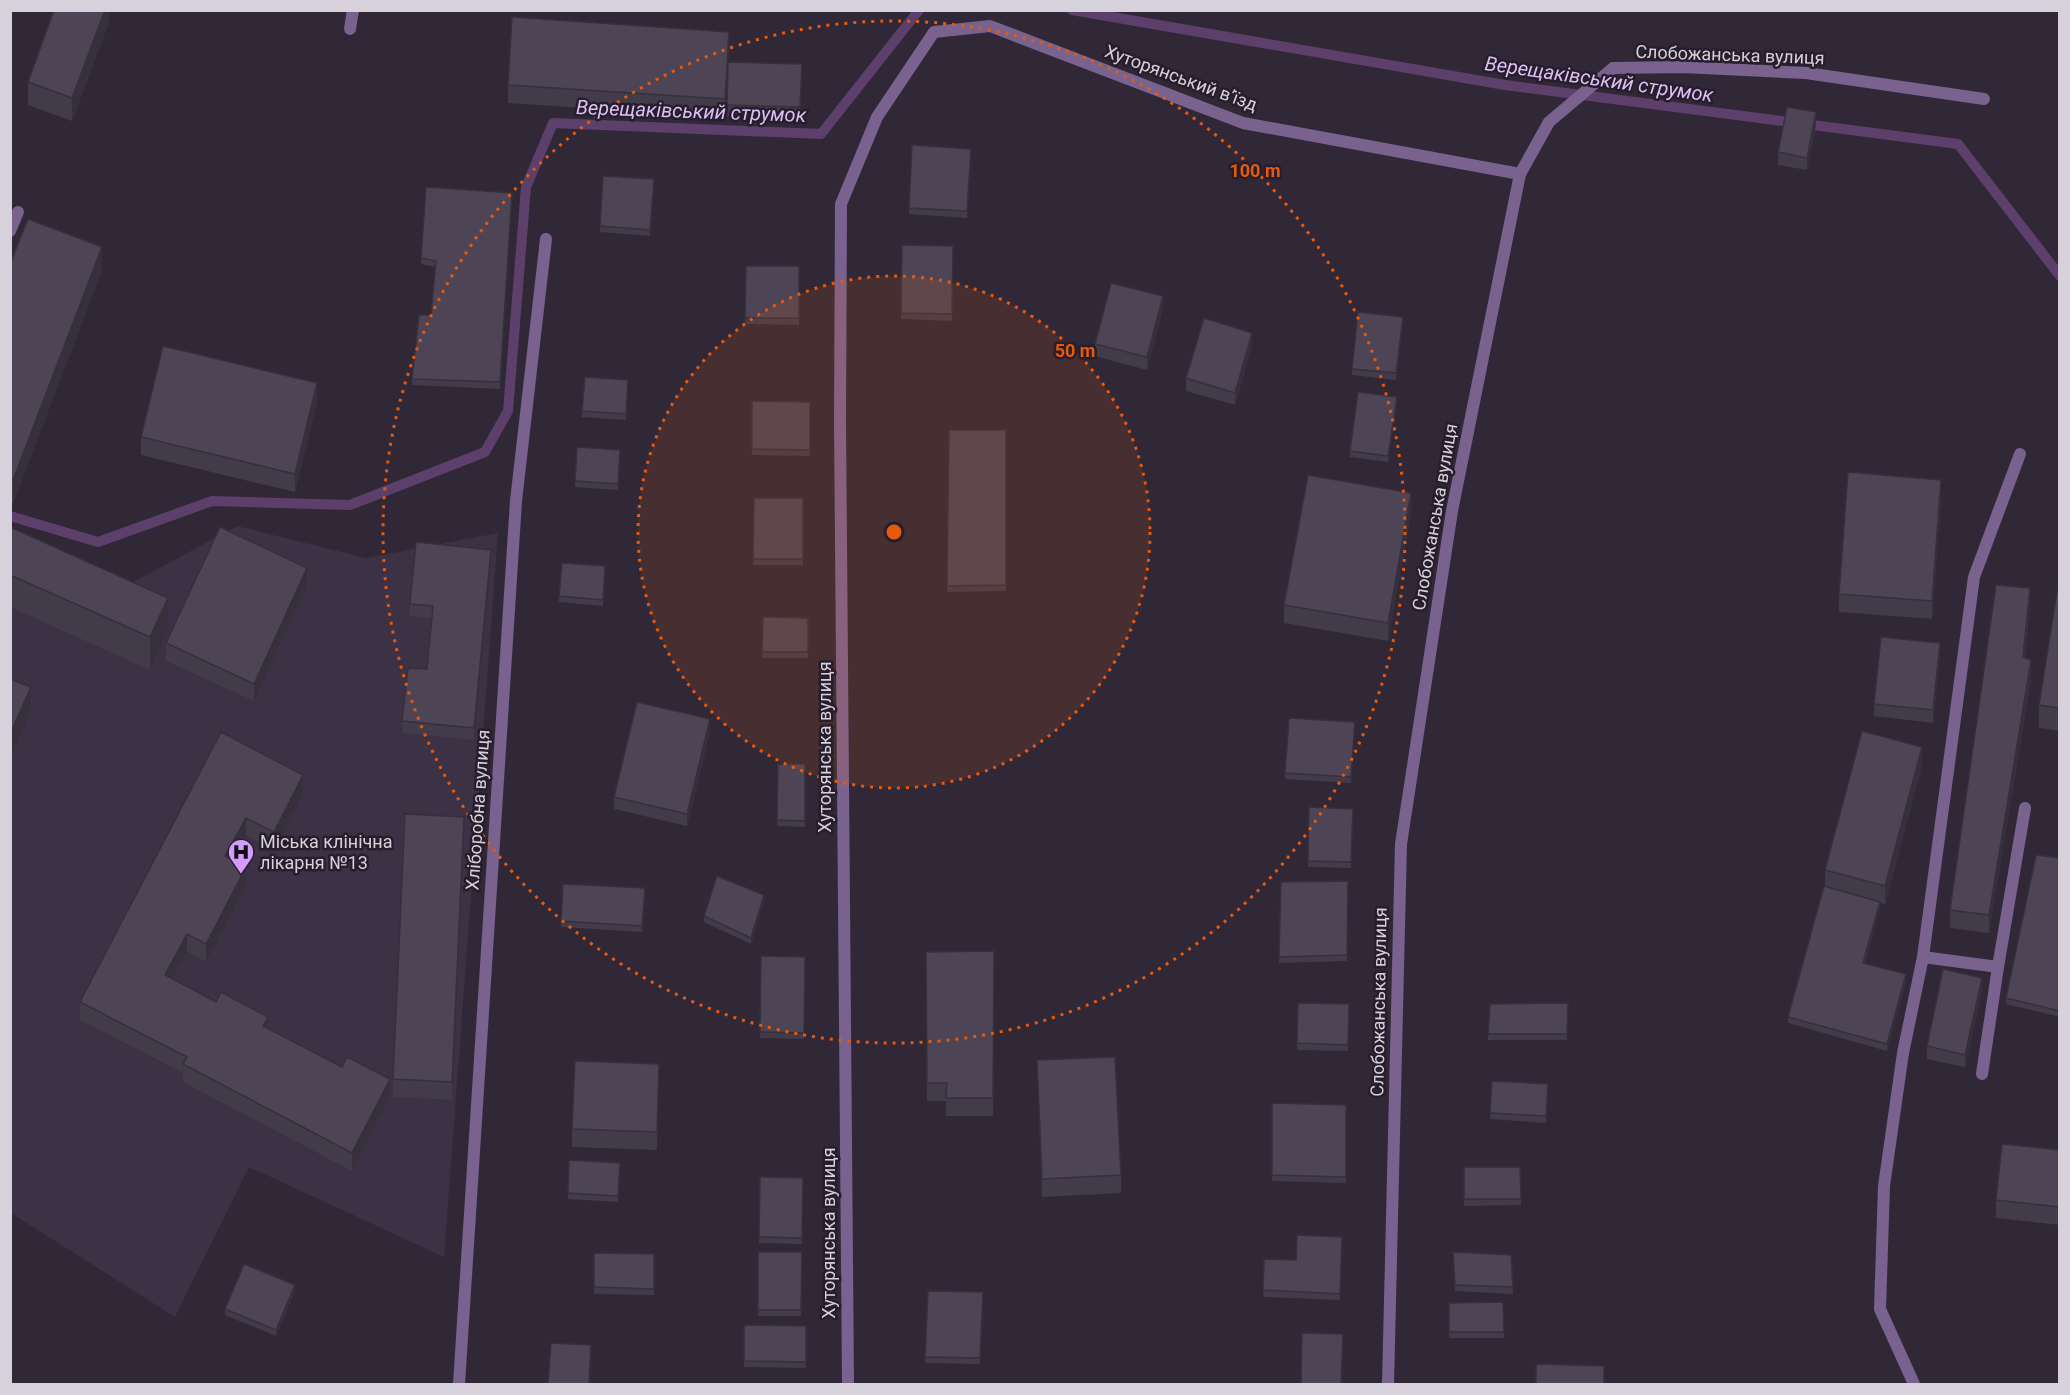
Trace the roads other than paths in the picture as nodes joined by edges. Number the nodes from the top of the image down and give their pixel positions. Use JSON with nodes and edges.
{"nodes":[{"id":1,"x":353,"y":10,"type":"edge"},
{"id":2,"x":350,"y":29,"type":"dead end"},
{"id":3,"x":1984,"y":99,"type":"dead end"},
{"id":4,"x":877,"y":117,"type":"joint"},
{"id":5,"x":1520,"y":174,"type":"junction"},
{"id":6,"x":18,"y":212,"type":"dead end"},
{"id":7,"x":10,"y":231,"type":"edge"},
{"id":8,"x":546,"y":239,"type":"dead end"},
{"id":9,"x":2020,"y":454,"type":"dead end"},
{"id":10,"x":2025,"y":808,"type":"dead end"},
{"id":11,"x":1923,"y":957,"type":"junction"},
{"id":12,"x":1998,"y":968,"type":"junction"},
{"id":13,"x":1982,"y":1074,"type":"dead end"},
{"id":14,"x":459,"y":1384,"type":"edge"},
{"id":15,"x":848,"y":1384,"type":"edge"},
{"id":16,"x":1388,"y":1384,"type":"edge"},
{"id":17,"x":1914,"y":1384,"type":"edge"}],
"edges":[{"from":1,"to":2,"type":"street"},
{"from":3,"to":5,"type":"street","name":"Слобожанська вулиця"},
{"from":4,"to":5,"type":"street","name":"Хуторянський в’їзд"},
{"from":4,"to":15,"type":"street","name":"Хуторянська вулиця"},
{"from":5,"to":16,"type":"street","name":"Слобожанська вулиця"},
{"from":6,"to":7,"type":"street"},
{"from":8,"to":14,"type":"street","name":"Хліборобна вулиця"},
{"from":9,"to":11,"type":"street"},
{"from":10,"to":12,"type":"street"},
{"from":11,"to":12,"type":"street"},
{"from":11,"to":17,"type":"street"},
{"from":12,"to":13,"type":"street"}]}
